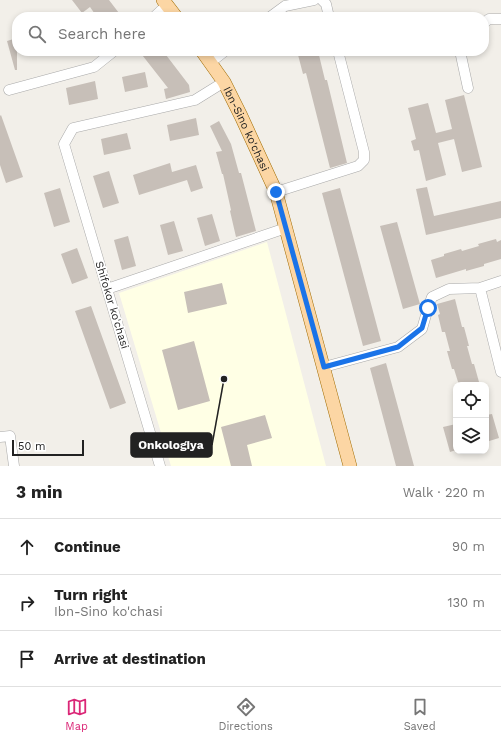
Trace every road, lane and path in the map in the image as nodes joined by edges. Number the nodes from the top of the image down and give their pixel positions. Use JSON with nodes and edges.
{"nodes":[{"id":1,"x":314,"y":0,"type":"edge"},
{"id":2,"x":322,"y":0,"type":"edge"},
{"id":3,"x":165,"y":3,"type":"edge"},
{"id":4,"x":283,"y":3,"type":"edge"},
{"id":5,"x":158,"y":12,"type":"edge"},
{"id":6,"x":172,"y":12,"type":"edge"},
{"id":7,"x":275,"y":12,"type":"edge"},
{"id":8,"x":328,"y":12,"type":"edge"},
{"id":9,"x":489,"y":18,"type":"edge"},
{"id":10,"x":501,"y":19,"type":"edge"},
{"id":11,"x":108,"y":56,"type":"edge"},
{"id":12,"x":206,"y":56,"type":"edge"},
{"id":13,"x":219,"y":56,"type":"edge"},
{"id":14,"x":339,"y":56,"type":"edge"},
{"id":15,"x":461,"y":56,"type":"edge"},
{"id":16,"x":211,"y":62,"type":"junction"},
{"id":17,"x":224,"y":82,"type":"junction"},
{"id":18,"x":468,"y":88,"type":"dead end"},
{"id":19,"x":9,"y":90,"type":"dead end"},
{"id":20,"x":276,"y":192,"type":"junction"},
{"id":21,"x":286,"y":228,"type":"junction"},
{"id":22,"x":501,"y":281,"type":"edge"},
{"id":23,"x":480,"y":288,"type":"junction"},
{"id":24,"x":107,"y":289,"type":"junction"},
{"id":25,"x":324,"y":367,"type":"junction"},
{"id":26,"x":501,"y":372,"type":"edge"},
{"id":27,"x":0,"y":438,"type":"edge"},
{"id":28,"x":14,"y":466,"type":"edge"},
{"id":29,"x":160,"y":466,"type":"edge"},
{"id":30,"x":350,"y":466,"type":"edge"}],
"edges":[{"from":1,"to":4,"type":"street"},
{"from":2,"to":8,"type":"street"},
{"from":3,"to":5,"type":"street"},
{"from":3,"to":6,"type":"main road"},
{"from":4,"to":7,"type":"street"},
{"from":9,"to":10,"type":"street"},
{"from":11,"to":19,"type":"street"},
{"from":12,"to":16,"type":"main road","name":"Ibn-Sino ko'chasi"},
{"from":13,"to":16,"type":"street"},
{"from":14,"to":20,"type":"street"},
{"from":15,"to":18,"type":"street"},
{"from":16,"to":17,"type":"main road","name":"Ibn-Sino ko'chasi"},
{"from":17,"to":20,"type":"main road","name":"Ibn-Sino ko'chasi"},
{"from":17,"to":24,"type":"street","name":"Shifokor ko'chasi"},
{"from":20,"to":21,"type":"main road","name":"Ibn-Sino ko'chasi"},
{"from":21,"to":24,"type":"street"},
{"from":21,"to":25,"type":"main road","name":"Ibn-Sino ko'chasi"},
{"from":22,"to":23,"type":"street"},
{"from":23,"to":25,"type":"street"},
{"from":23,"to":26,"type":"street"},
{"from":24,"to":29,"type":"street","name":"Shifokor ko'chasi"},
{"from":25,"to":30,"type":"main road","name":"Ibn-Sino ko'chasi"},
{"from":27,"to":28,"type":"street"}]}
